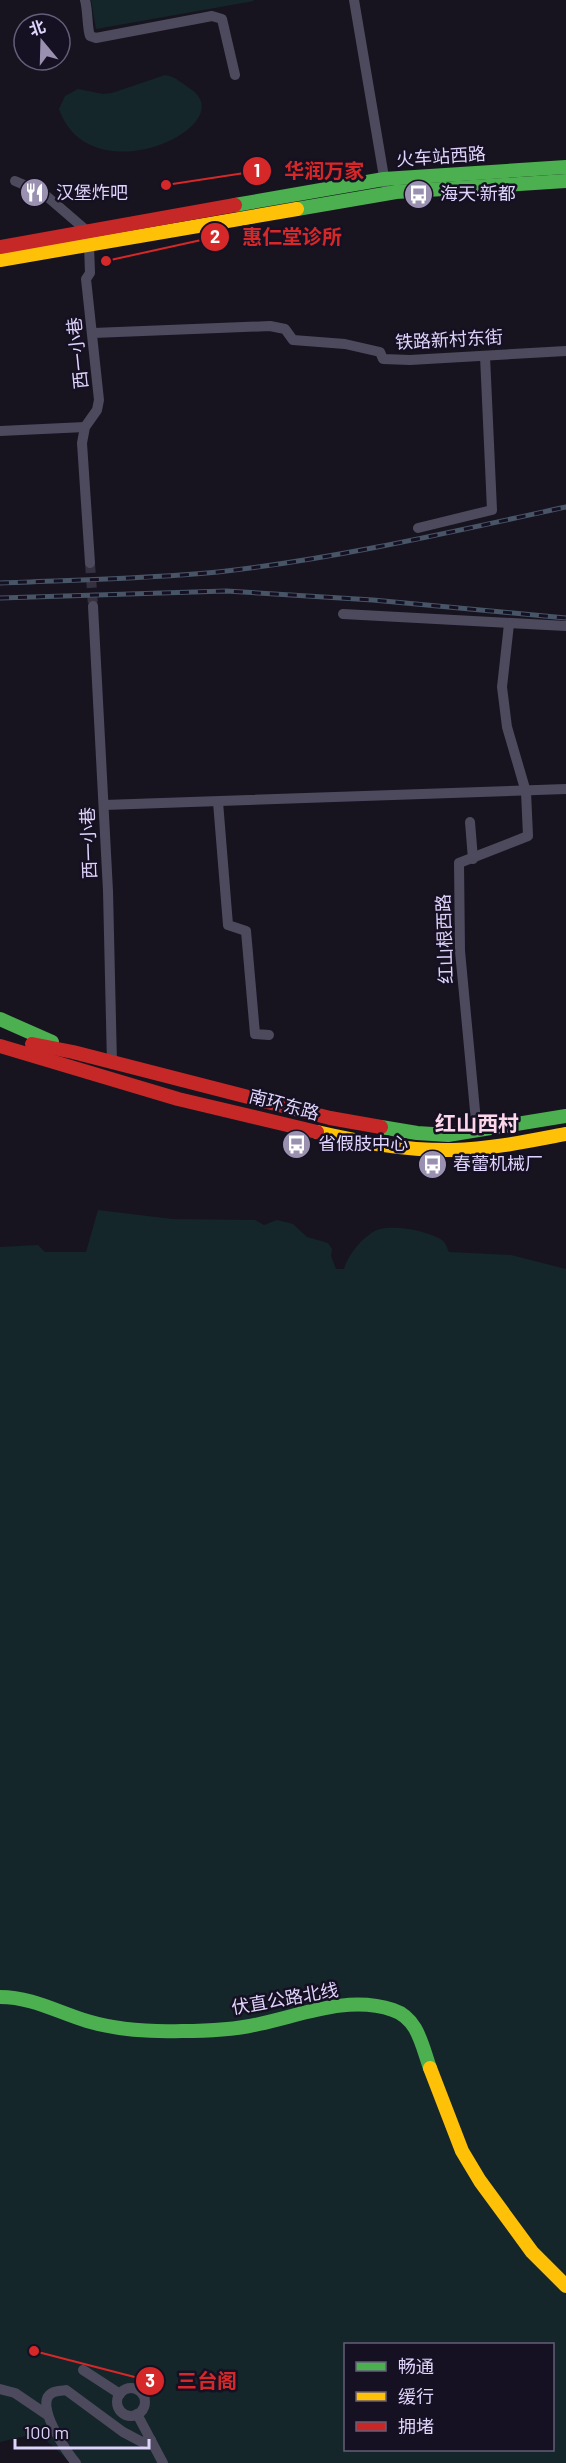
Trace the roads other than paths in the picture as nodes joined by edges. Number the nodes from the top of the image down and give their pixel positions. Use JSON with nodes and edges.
{"nodes":[{"id":1,"x":85,"y":0,"type":"edge"},
{"id":2,"x":354,"y":0,"type":"edge"},
{"id":3,"x":235,"y":75,"type":"dead end"},
{"id":4,"x":566,"y":167,"type":"edge"},
{"id":5,"x":15,"y":181,"type":"dead end"},
{"id":6,"x":566,"y":181,"type":"edge"},
{"id":7,"x":386,"y":186,"type":"junction"},
{"id":8,"x":88,"y":238,"type":"junction"},
{"id":9,"x":0,"y":247,"type":"edge"},
{"id":10,"x":0,"y":260,"type":"edge"},
{"id":11,"x":93,"y":333,"type":"junction"},
{"id":12,"x":566,"y":351,"type":"edge"},
{"id":13,"x":485,"y":356,"type":"junction"},
{"id":14,"x":85,"y":427,"type":"junction"},
{"id":15,"x":0,"y":431,"type":"edge"},
{"id":16,"x":418,"y":528,"type":"dead end"},
{"id":17,"x":90,"y":564,"type":"tunnel mouth"},
{"id":18,"x":93,"y":606,"type":"tunnel mouth"},
{"id":19,"x":343,"y":614,"type":"dead end"},
{"id":20,"x":509,"y":624,"type":"junction"},
{"id":21,"x":566,"y":626,"type":"edge"},
{"id":22,"x":566,"y":789,"type":"edge"},
{"id":23,"x":526,"y":792,"type":"junction"},
{"id":24,"x":218,"y":802,"type":"junction"},
{"id":25,"x":104,"y":805,"type":"junction"},
{"id":26,"x":471,"y":822,"type":"dead end"},
{"id":27,"x":473,"y":859,"type":"junction"},
{"id":28,"x":0,"y":1019,"type":"edge"},
{"id":29,"x":0,"y":1033,"type":"edge"},
{"id":30,"x":269,"y":1035,"type":"dead end"},
{"id":31,"x":0,"y":1046,"type":"edge"},
{"id":32,"x":35,"y":1052,"type":"junction"},
{"id":33,"x":73,"y":1052,"type":"junction"},
{"id":34,"x":0,"y":1056,"type":"edge"},
{"id":35,"x":112,"y":1064,"type":"junction"},
{"id":36,"x":66,"y":1066,"type":"junction"},
{"id":37,"x":112,"y":1079,"type":"junction"},
{"id":38,"x":566,"y":1116,"type":"edge"},
{"id":39,"x":477,"y":1132,"type":"junction"},
{"id":40,"x":566,"y":1134,"type":"edge"},
{"id":41,"x":0,"y":1997,"type":"edge"},
{"id":42,"x":566,"y":2286,"type":"edge"},
{"id":43,"x":83,"y":2370,"type":"dead end"},
{"id":44,"x":0,"y":2389,"type":"edge"},
{"id":45,"x":120,"y":2394,"type":"junction"},
{"id":46,"x":46,"y":2414,"type":"junction"},
{"id":47,"x":137,"y":2414,"type":"junction"},
{"id":48,"x":151,"y":2440,"type":"junction"},
{"id":49,"x":76,"y":2463,"type":"edge"},
{"id":50,"x":163,"y":2463,"type":"edge"}],
"edges":[{"from":1,"to":3,"type":"street"},
{"from":2,"to":7,"type":"street"},
{"from":4,"to":7,"type":"main road","name":"火车站西路"},
{"from":5,"to":8,"type":"street"},
{"from":6,"to":7,"type":"main road","name":"火车站西路"},
{"from":7,"to":8,"type":"main road","name":"火车站西路"},
{"from":8,"to":9,"type":"main road","name":"火车站西路"},
{"from":8,"to":10,"type":"main road","name":"火车站西路"},
{"from":8,"to":11,"type":"street","name":"西一小巷"},
{"from":11,"to":13,"type":"street","name":"铁路新村东街"},
{"from":11,"to":14,"type":"street","name":"西一小巷"},
{"from":12,"to":13,"type":"street","name":"铁路新村东街"},
{"from":13,"to":16,"type":"street"},
{"from":14,"to":15,"type":"street"},
{"from":14,"to":17,"type":"street","name":"西一小巷"},
{"from":18,"to":25,"type":"street","name":"西一小巷"},
{"from":19,"to":20,"type":"street"},
{"from":20,"to":21,"type":"street"},
{"from":20,"to":23,"type":"street"},
{"from":22,"to":23,"type":"street"},
{"from":23,"to":24,"type":"street"},
{"from":23,"to":27,"type":"street"},
{"from":24,"to":25,"type":"street"},
{"from":24,"to":30,"type":"street"},
{"from":25,"to":35,"type":"street","name":"西一小巷"},
{"from":26,"to":27,"type":"street"},
{"from":27,"to":39,"type":"street","name":"红山根西路"},
{"from":28,"to":33,"type":"main road"},
{"from":29,"to":32,"type":"main road","name":"南环东路"},
{"from":31,"to":32,"type":"main road","name":"南环东路"},
{"from":32,"to":33,"type":"main road","name":"南环东路"},
{"from":32,"to":36,"type":"main road","name":"南环东路"},
{"from":33,"to":35,"type":"main road","name":"南环东路"},
{"from":34,"to":36,"type":"main road"},
{"from":35,"to":37,"type":"street","name":"西一小巷"},
{"from":35,"to":39,"type":"main road","name":"南环东路"},
{"from":36,"to":37,"type":"main road","name":"南环东路"},
{"from":37,"to":40,"type":"main road","name":"南环东路"},
{"from":38,"to":39,"type":"main road","name":"南环东路"},
{"from":41,"to":42,"type":"main road","name":"伏直公路北线"},
{"from":43,"to":45,"type":"street"},
{"from":44,"to":46,"type":"street"},
{"from":45,"to":47,"type":"street"},
{"from":45,"to":47,"type":"street"},
{"from":46,"to":48,"type":"street"},
{"from":46,"to":49,"type":"street"},
{"from":47,"to":48,"type":"street"},
{"from":48,"to":50,"type":"street"}]}
